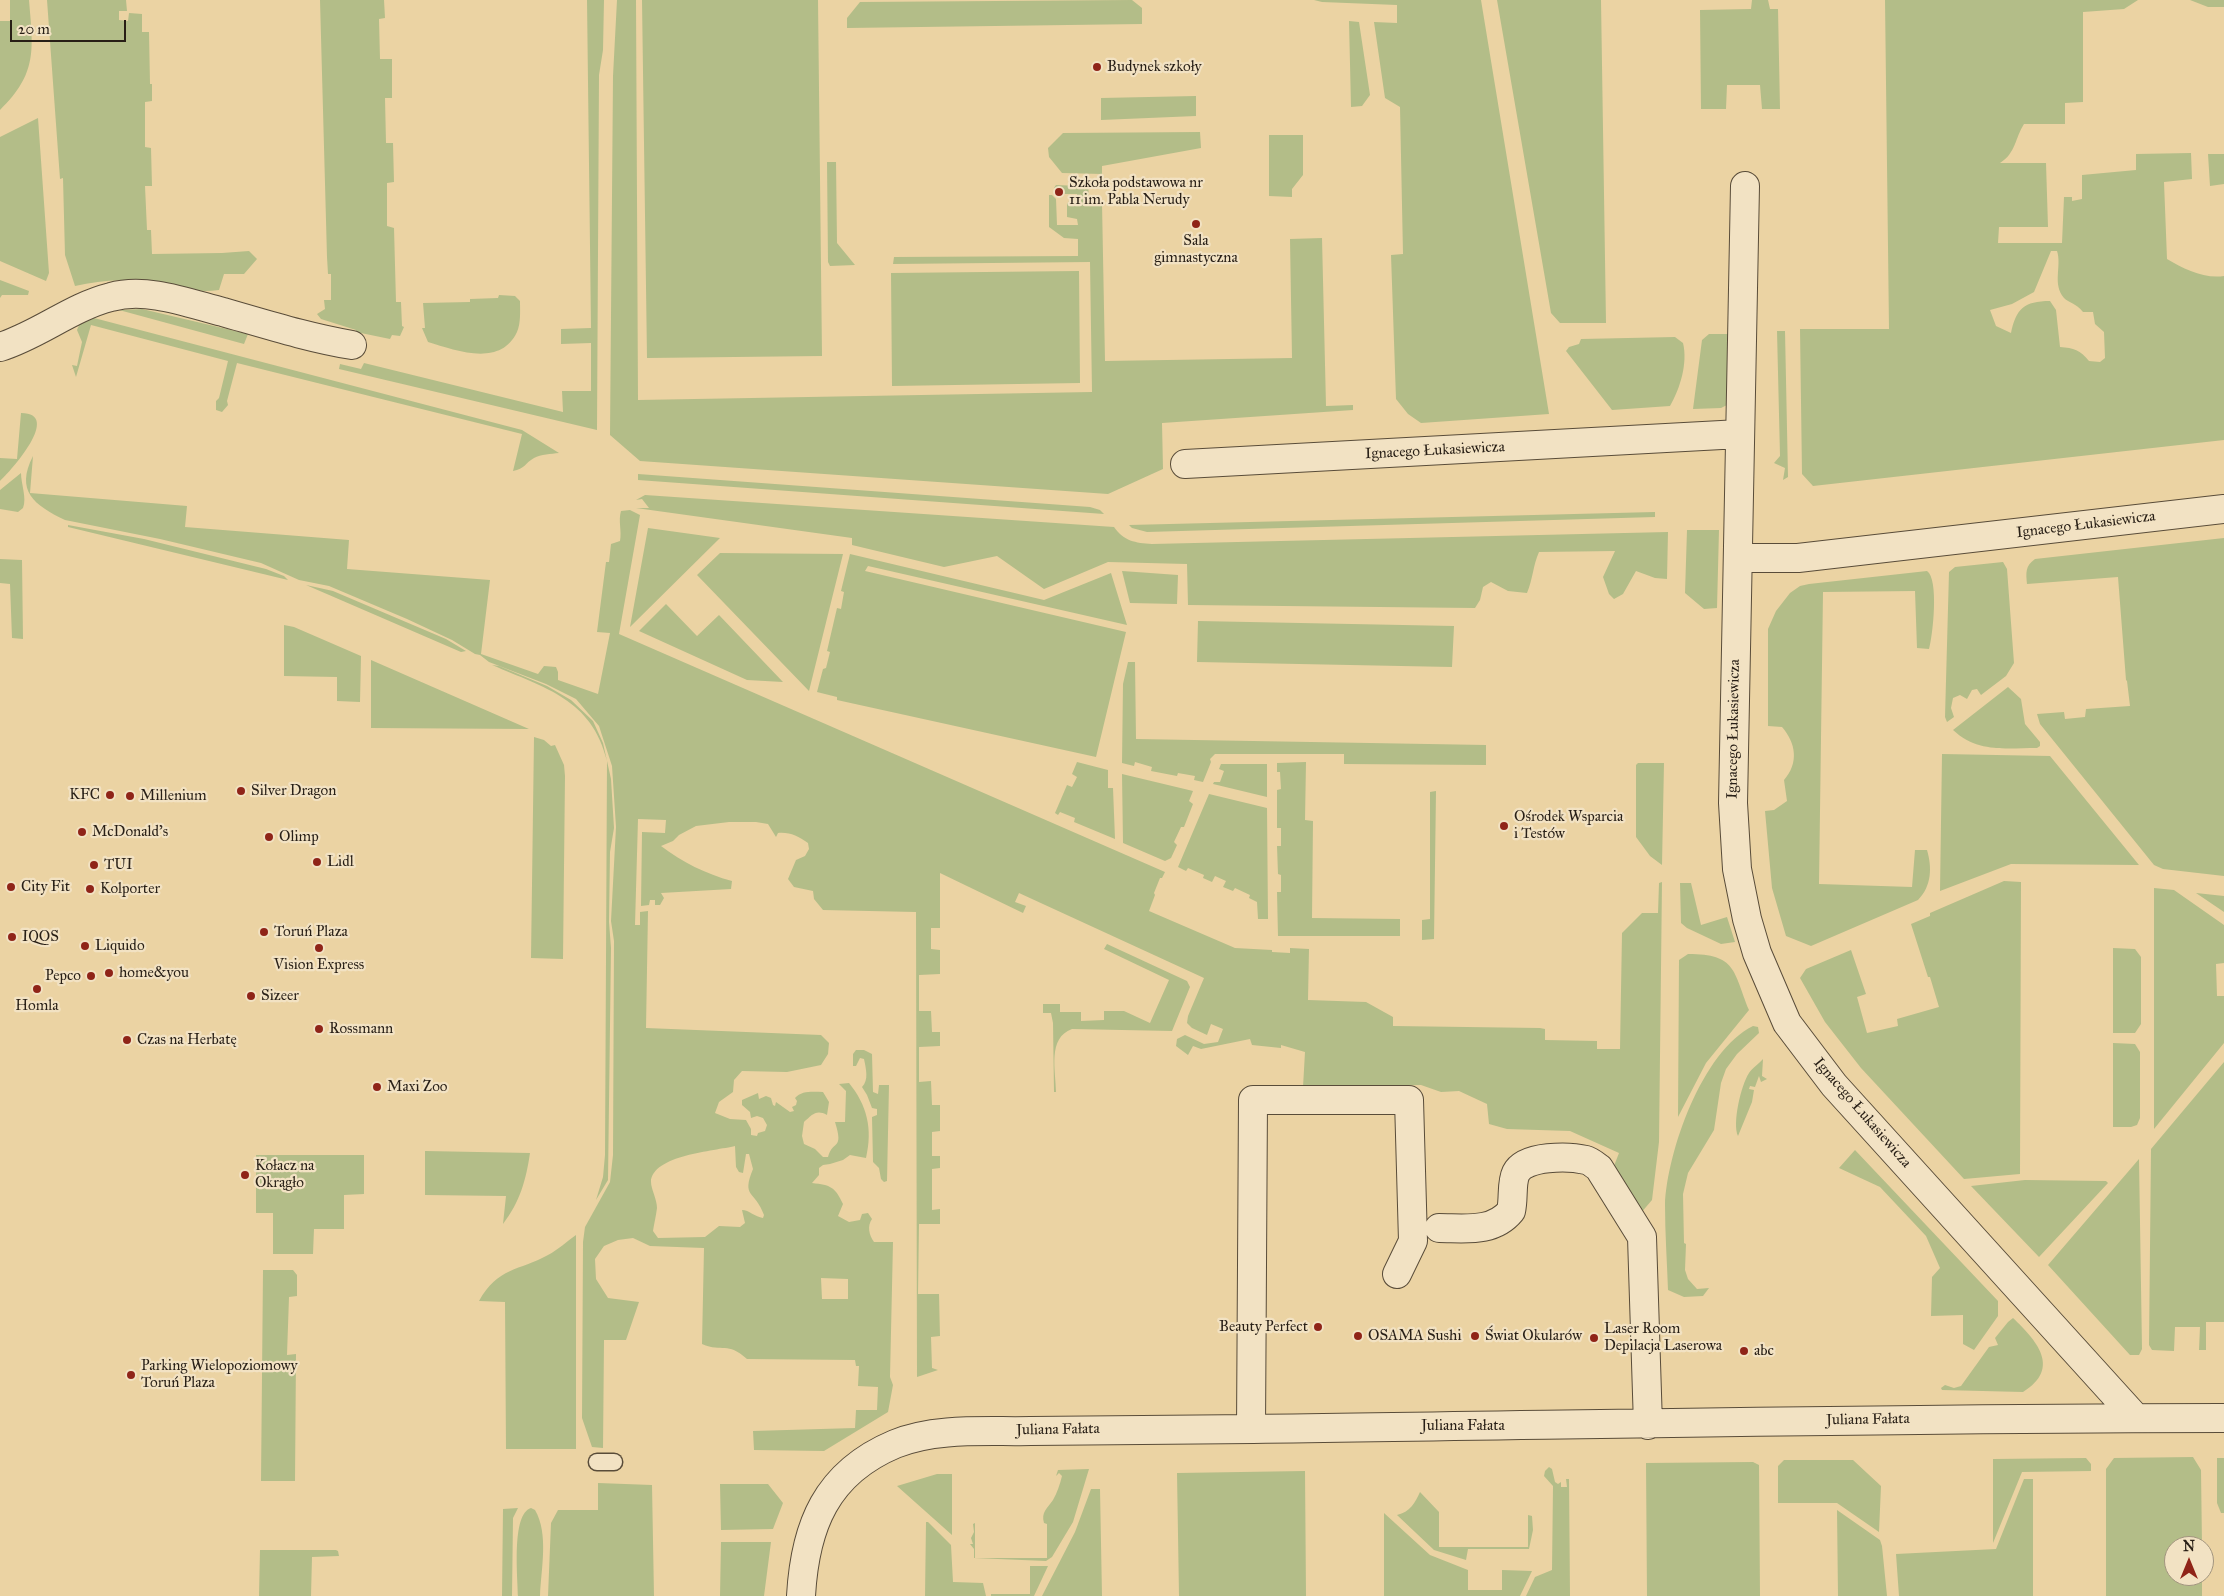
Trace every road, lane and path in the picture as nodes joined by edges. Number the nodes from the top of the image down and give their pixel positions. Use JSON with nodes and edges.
{"nodes":[{"id":1,"x":1746,"y":186,"type":"dead end"},
{"id":2,"x":352,"y":346,"type":"dead end"},
{"id":3,"x":0,"y":347,"type":"edge"},
{"id":4,"x":1740,"y":434,"type":"junction"},
{"id":5,"x":1185,"y":464,"type":"dead end"},
{"id":6,"x":2224,"y":509,"type":"edge"},
{"id":7,"x":1739,"y":558,"type":"junction"},
{"id":8,"x":1439,"y":1228,"type":"dead end"},
{"id":9,"x":1397,"y":1274,"type":"dead end"},
{"id":10,"x":2136,"y":1418,"type":"junction"},
{"id":11,"x":2224,"y":1418,"type":"edge"},
{"id":12,"x":1648,"y":1425,"type":"junction"},
{"id":13,"x":1251,"y":1429,"type":"junction"},
{"id":14,"x":597,"y":1462,"type":"dead end"},
{"id":15,"x":614,"y":1462,"type":"dead end"},
{"id":16,"x":800,"y":1596,"type":"edge"}],
"edges":[{"from":1,"to":4,"type":"street"},
{"from":2,"to":3,"type":"street"},
{"from":4,"to":5,"type":"street","name":"Ignacego Łukasiewicza"},
{"from":4,"to":7,"type":"street","name":"Ignacego Łukasiewicza"},
{"from":6,"to":7,"type":"street","name":"Ignacego Łukasiewicza"},
{"from":7,"to":10,"type":"street","name":"Ignacego Łukasiewicza"},
{"from":8,"to":12,"type":"street"},
{"from":9,"to":13,"type":"street"},
{"from":10,"to":11,"type":"street","name":"Juliana Fałata"},
{"from":10,"to":12,"type":"street","name":"Juliana Fałata"},
{"from":12,"to":13,"type":"street","name":"Juliana Fałata"},
{"from":13,"to":16,"type":"street","name":"Juliana Fałata"},
{"from":14,"to":15,"type":"lane"}]}
